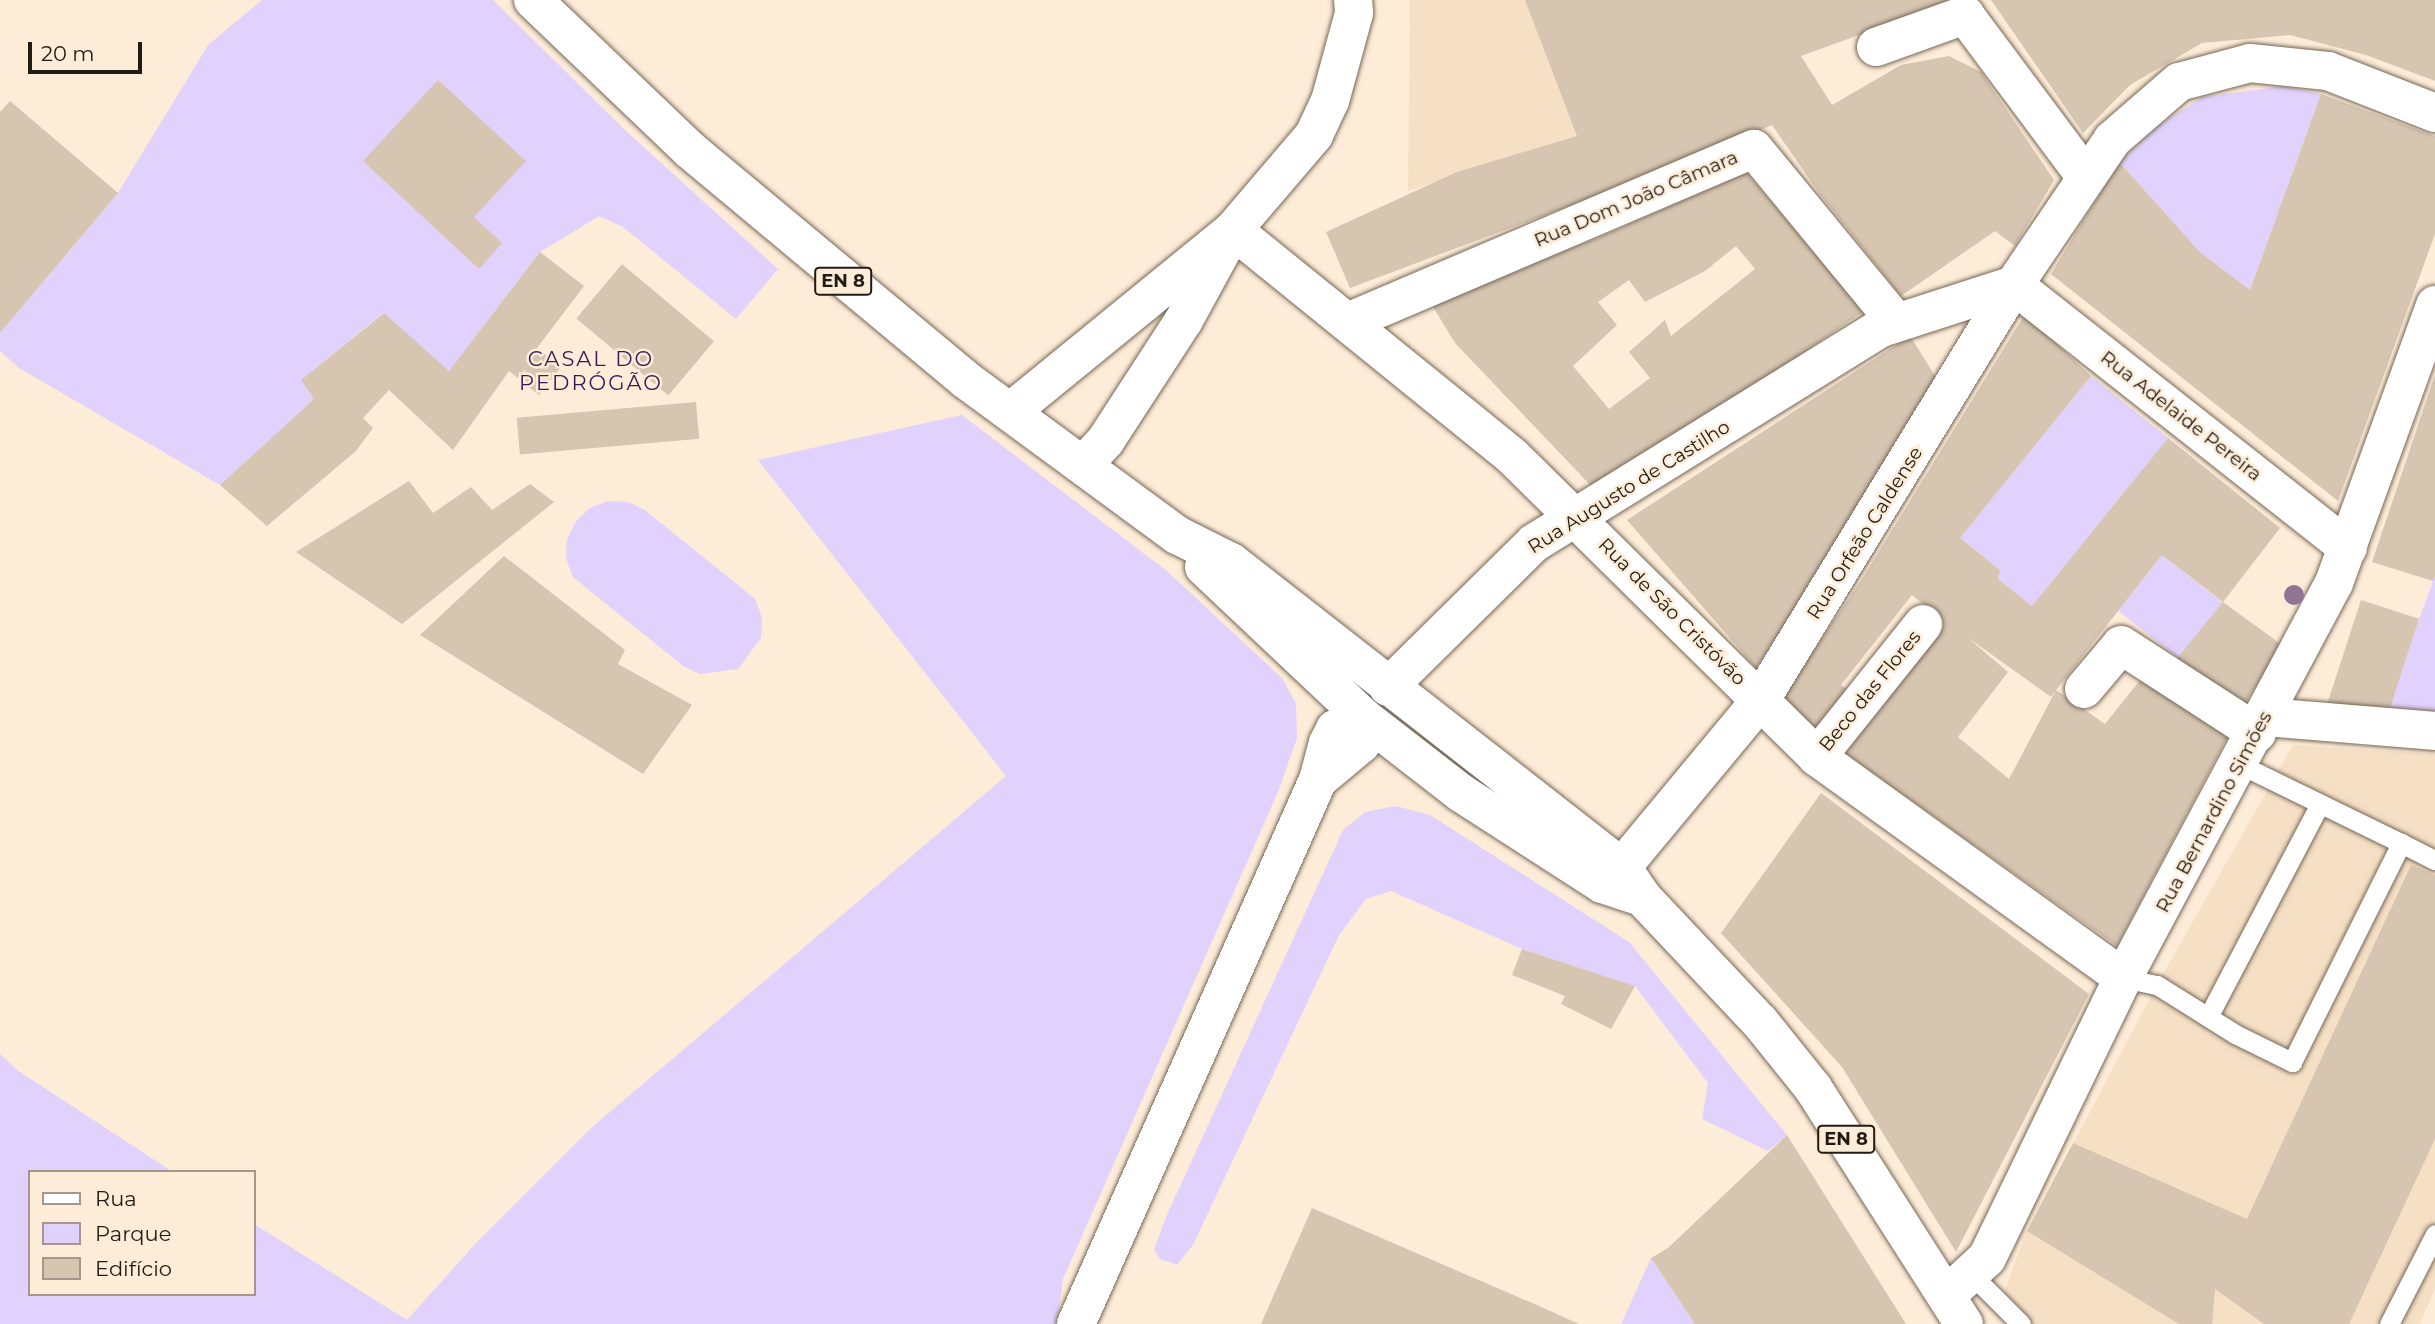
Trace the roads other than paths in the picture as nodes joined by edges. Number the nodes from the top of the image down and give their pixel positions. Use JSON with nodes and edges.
{"nodes":[{"id":1,"x":533,"y":0,"type":"edge"},
{"id":2,"x":1353,"y":0,"type":"edge"},
{"id":3,"x":1875,"y":47,"type":"dead end"},
{"id":4,"x":2435,"y":113,"type":"edge"},
{"id":5,"x":2085,"y":176,"type":"junction"},
{"id":6,"x":1233,"y":230,"type":"junction"},
{"id":7,"x":2014,"y":285,"type":"junction"},
{"id":8,"x":2435,"y":304,"type":"edge"},
{"id":9,"x":1350,"y":321,"type":"junction"},
{"id":10,"x":1896,"y":322,"type":"junction"},
{"id":11,"x":1010,"y":412,"type":"junction"},
{"id":12,"x":1083,"y":466,"type":"junction"},
{"id":13,"x":1580,"y":519,"type":"junction"},
{"id":14,"x":1177,"y":535,"type":"junction"},
{"id":15,"x":2347,"y":548,"type":"junction"},
{"id":16,"x":1923,"y":624,"type":"dead end"},
{"id":17,"x":1388,"y":687,"type":"junction"},
{"id":18,"x":2084,"y":689,"type":"dead end"},
{"id":19,"x":1760,"y":701,"type":"junction"},
{"id":20,"x":1363,"y":717,"type":"junction"},
{"id":21,"x":2435,"y":731,"type":"edge"},
{"id":22,"x":2255,"y":738,"type":"junction"},
{"id":23,"x":1817,"y":757,"type":"junction"},
{"id":24,"x":2320,"y":803,"type":"junction"},
{"id":25,"x":2401,"y":843,"type":"junction"},
{"id":26,"x":2435,"y":860,"type":"edge"},
{"id":27,"x":1622,"y":867,"type":"junction"},
{"id":28,"x":1643,"y":898,"type":"junction"},
{"id":29,"x":2123,"y":978,"type":"junction"},
{"id":30,"x":2208,"y":1017,"type":"junction"},
{"id":31,"x":2435,"y":1234,"type":"edge"},
{"id":32,"x":1961,"y":1297,"type":"edge"},
{"id":33,"x":1076,"y":1324,"type":"edge"},
{"id":34,"x":2021,"y":1324,"type":"edge"},
{"id":35,"x":2389,"y":1324,"type":"edge"}],
"edges":[{"from":1,"to":11,"type":"street","number":"EN 8"},
{"from":2,"to":6,"type":"street"},
{"from":3,"to":5,"type":"street"},
{"from":4,"to":5,"type":"street","name":"Rua Orfeão Caldense"},
{"from":5,"to":7,"type":"street","name":"Rua Orfeão Caldense"},
{"from":6,"to":9,"type":"street","name":"Rua de São Cristóvão"},
{"from":6,"to":11,"type":"street"},
{"from":6,"to":12,"type":"street"},
{"from":7,"to":10,"type":"street"},
{"from":7,"to":15,"type":"street","name":"Rua Adelaide Pereira"},
{"from":7,"to":19,"type":"street","name":"Rua Orfeão Caldense"},
{"from":8,"to":15,"type":"street","name":"Rua Bernardino Simões"},
{"from":9,"to":10,"type":"street","name":"Rua Dom João Câmara"},
{"from":9,"to":13,"type":"street","name":"Rua de São Cristóvão"},
{"from":10,"to":13,"type":"street","name":"Rua Augusto de Castilho"},
{"from":11,"to":12,"type":"street","number":"EN 8"},
{"from":12,"to":14,"type":"street","number":"EN 8"},
{"from":13,"to":17,"type":"street","name":"Rua Augusto de Castilho"},
{"from":13,"to":19,"type":"street","name":"Rua de São Cristóvão"},
{"from":14,"to":17,"type":"street","number":"EN 8"},
{"from":14,"to":20,"type":"street","number":"EN 8"},
{"from":15,"to":22,"type":"street","name":"Rua Bernardino Simões"},
{"from":16,"to":23,"type":"street","name":"Beco das Flores"},
{"from":17,"to":20,"type":"street","name":"Rua Augusto de Castilho"},
{"from":17,"to":27,"type":"street","number":"EN 8"},
{"from":18,"to":22,"type":"street"},
{"from":19,"to":23,"type":"street","name":"Rua de São Cristóvão"},
{"from":19,"to":27,"type":"street","name":"Rua Orfeão Caldense"},
{"from":20,"to":28,"type":"street","number":"EN 8"},
{"from":20,"to":33,"type":"street"},
{"from":21,"to":22,"type":"street"},
{"from":22,"to":24,"type":"lane"},
{"from":22,"to":29,"type":"street","name":"Rua Bernardino Simões"},
{"from":23,"to":29,"type":"street","name":"Rua de São Cristóvão"},
{"from":24,"to":25,"type":"lane"},
{"from":24,"to":30,"type":"lane"},
{"from":25,"to":26,"type":"lane"},
{"from":25,"to":30,"type":"lane"},
{"from":27,"to":28,"type":"street","number":"EN 8"},
{"from":28,"to":32,"type":"street","number":"EN 8"},
{"from":29,"to":30,"type":"lane"},
{"from":29,"to":32,"type":"street","name":"Rua Bernardino Simões"},
{"from":31,"to":35,"type":"lane"},
{"from":32,"to":34,"type":"lane"}]}
